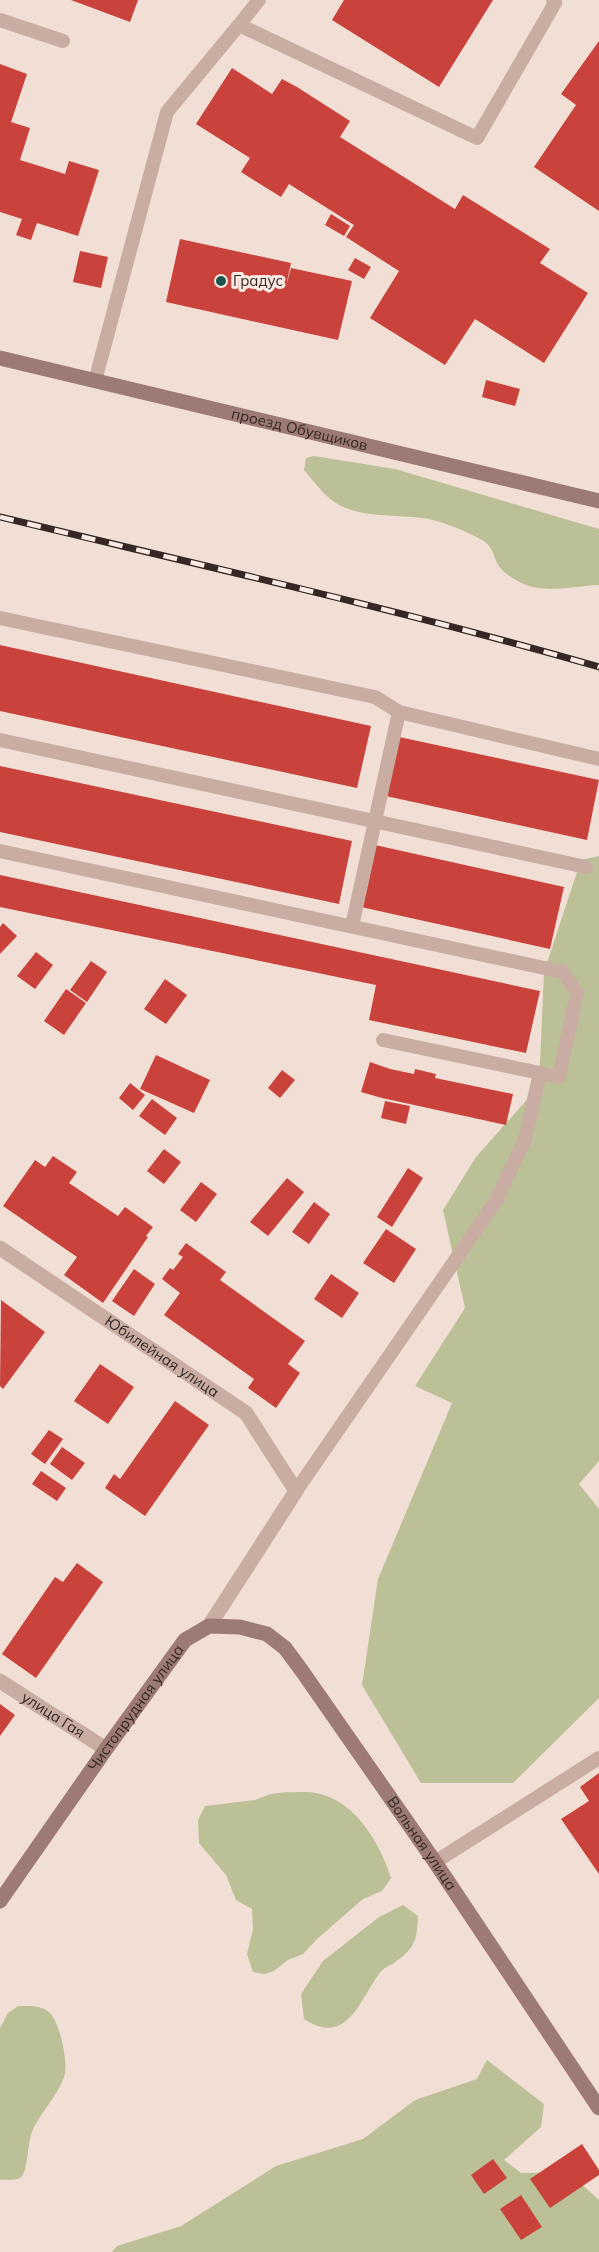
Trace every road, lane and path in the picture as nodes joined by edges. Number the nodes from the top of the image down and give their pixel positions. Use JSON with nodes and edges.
{"nodes":[{"id":1,"x":259,"y":0,"type":"edge"},
{"id":2,"x":553,"y":0,"type":"edge"},
{"id":3,"x":0,"y":20,"type":"edge"},
{"id":4,"x":239,"y":26,"type":"junction"},
{"id":5,"x":63,"y":41,"type":"dead end"},
{"id":6,"x":0,"y":358,"type":"edge"},
{"id":7,"x":94,"y":381,"type":"junction"},
{"id":8,"x":599,"y":501,"type":"edge"},
{"id":9,"x":0,"y":618,"type":"edge"},
{"id":10,"x":399,"y":712,"type":"junction"},
{"id":11,"x":0,"y":740,"type":"edge"},
{"id":12,"x":599,"y":759,"type":"edge"},
{"id":13,"x":375,"y":821,"type":"junction"},
{"id":14,"x":0,"y":851,"type":"edge"},
{"id":15,"x":586,"y":867,"type":"dead end"},
{"id":16,"x":352,"y":926,"type":"junction"},
{"id":17,"x":383,"y":1040,"type":"dead end"},
{"id":18,"x":540,"y":1073,"type":"junction"},
{"id":19,"x":0,"y":1248,"type":"edge"},
{"id":20,"x":296,"y":1491,"type":"junction"},
{"id":21,"x":209,"y":1626,"type":"junction"},
{"id":22,"x":0,"y":1681,"type":"edge"},
{"id":23,"x":106,"y":1749,"type":"junction"},
{"id":24,"x":599,"y":1758,"type":"edge"},
{"id":25,"x":435,"y":1862,"type":"junction"},
{"id":26,"x":0,"y":1901,"type":"edge"},
{"id":27,"x":599,"y":2108,"type":"edge"}],
"edges":[{"from":1,"to":4,"type":"lane"},
{"from":2,"to":4,"type":"lane"},
{"from":3,"to":5,"type":"lane"},
{"from":4,"to":7,"type":"lane"},
{"from":6,"to":7,"type":"street","name":"проезд Обувщиков"},
{"from":7,"to":8,"type":"street","name":"проезд Обувщиков"},
{"from":9,"to":10,"type":"lane"},
{"from":10,"to":12,"type":"lane"},
{"from":10,"to":13,"type":"lane"},
{"from":11,"to":13,"type":"lane"},
{"from":13,"to":15,"type":"lane"},
{"from":13,"to":16,"type":"lane"},
{"from":14,"to":16,"type":"lane"},
{"from":16,"to":18,"type":"lane"},
{"from":17,"to":18,"type":"lane"},
{"from":18,"to":20,"type":"lane"},
{"from":19,"to":20,"type":"street","name":"Юбилейная улица"},
{"from":20,"to":21,"type":"street","name":"Чистопрудная улица"},
{"from":21,"to":23,"type":"street","name":"Чистопрудная улица"},
{"from":21,"to":25,"type":"street","name":"Вольная улица"},
{"from":22,"to":23,"type":"street","name":"улица Гая"},
{"from":23,"to":26,"type":"street","name":"Чистопрудная улица"},
{"from":24,"to":25,"type":"lane"},
{"from":25,"to":27,"type":"street","name":"Вольная улица"}]}
